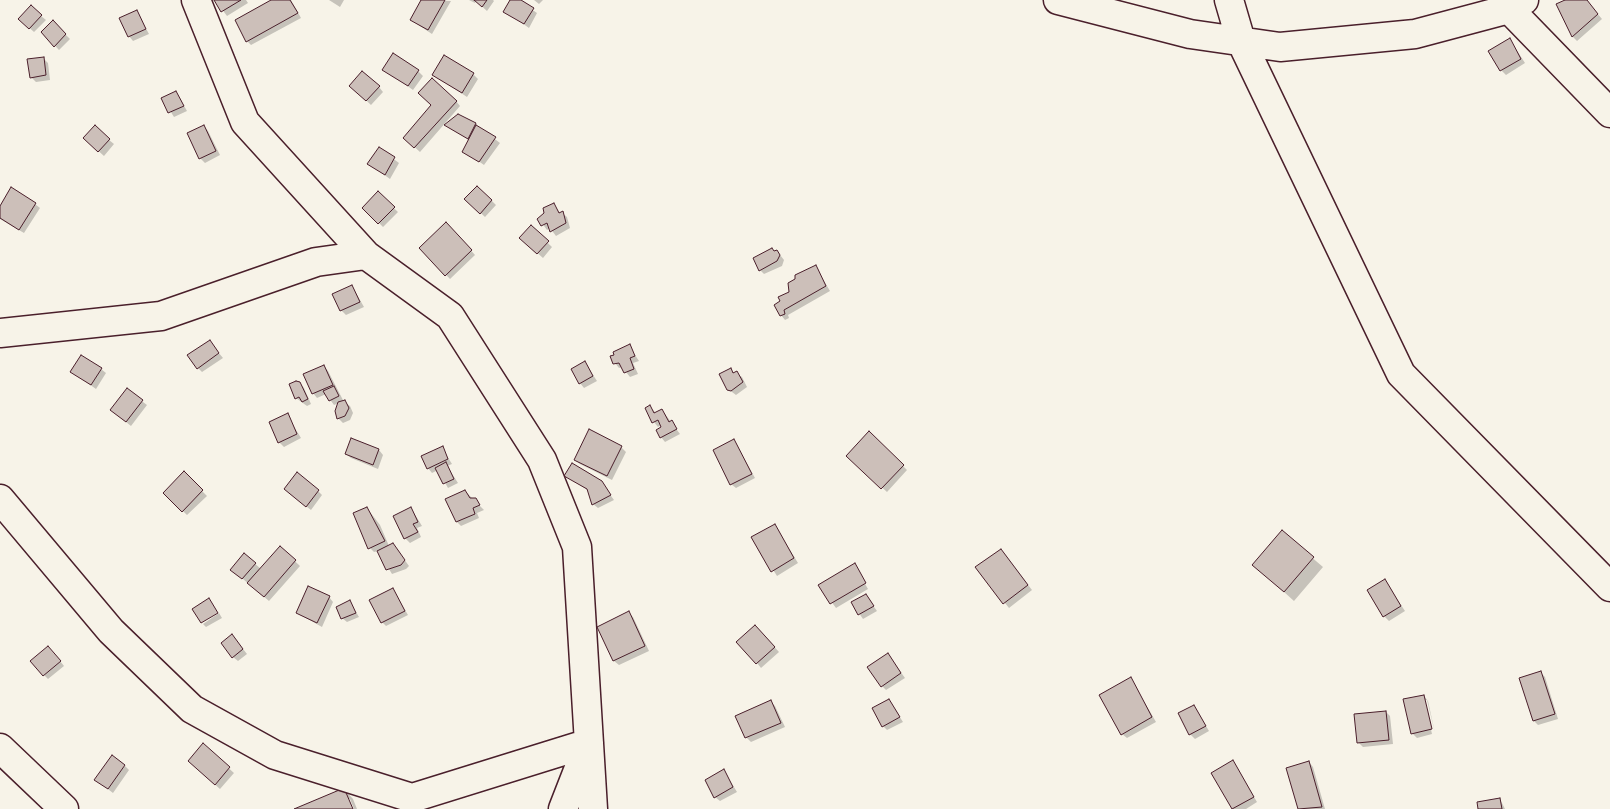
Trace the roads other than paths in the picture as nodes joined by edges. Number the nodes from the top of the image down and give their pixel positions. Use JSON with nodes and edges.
{"nodes":[{"id":1,"x":196,"y":0,"type":"edge"},
{"id":2,"x":1058,"y":0,"type":"edge"},
{"id":3,"x":1229,"y":0,"type":"edge"},
{"id":4,"x":1516,"y":4,"type":"edge"},
{"id":5,"x":1241,"y":41,"type":"junction"},
{"id":6,"x":1610,"y":113,"type":"edge"},
{"id":7,"x":366,"y":255,"type":"junction"},
{"id":8,"x":0,"y":333,"type":"edge"},
{"id":9,"x":0,"y":499,"type":"edge"},
{"id":10,"x":1610,"y":587,"type":"edge"},
{"id":11,"x":589,"y":743,"type":"junction"},
{"id":12,"x":0,"y":748,"type":"edge"},
{"id":13,"x":64,"y":809,"type":"edge"},
{"id":14,"x":563,"y":809,"type":"edge"},
{"id":15,"x":593,"y":809,"type":"edge"}],
"edges":[{"from":1,"to":7,"type":"street"},
{"from":2,"to":5,"type":"street"},
{"from":3,"to":5,"type":"street"},
{"from":4,"to":5,"type":"street"},
{"from":4,"to":6,"type":"street"},
{"from":5,"to":10,"type":"street"},
{"from":7,"to":8,"type":"street"},
{"from":7,"to":11,"type":"street"},
{"from":9,"to":11,"type":"street"},
{"from":11,"to":14,"type":"street"},
{"from":11,"to":15,"type":"street"},
{"from":12,"to":13,"type":"street"}]}
